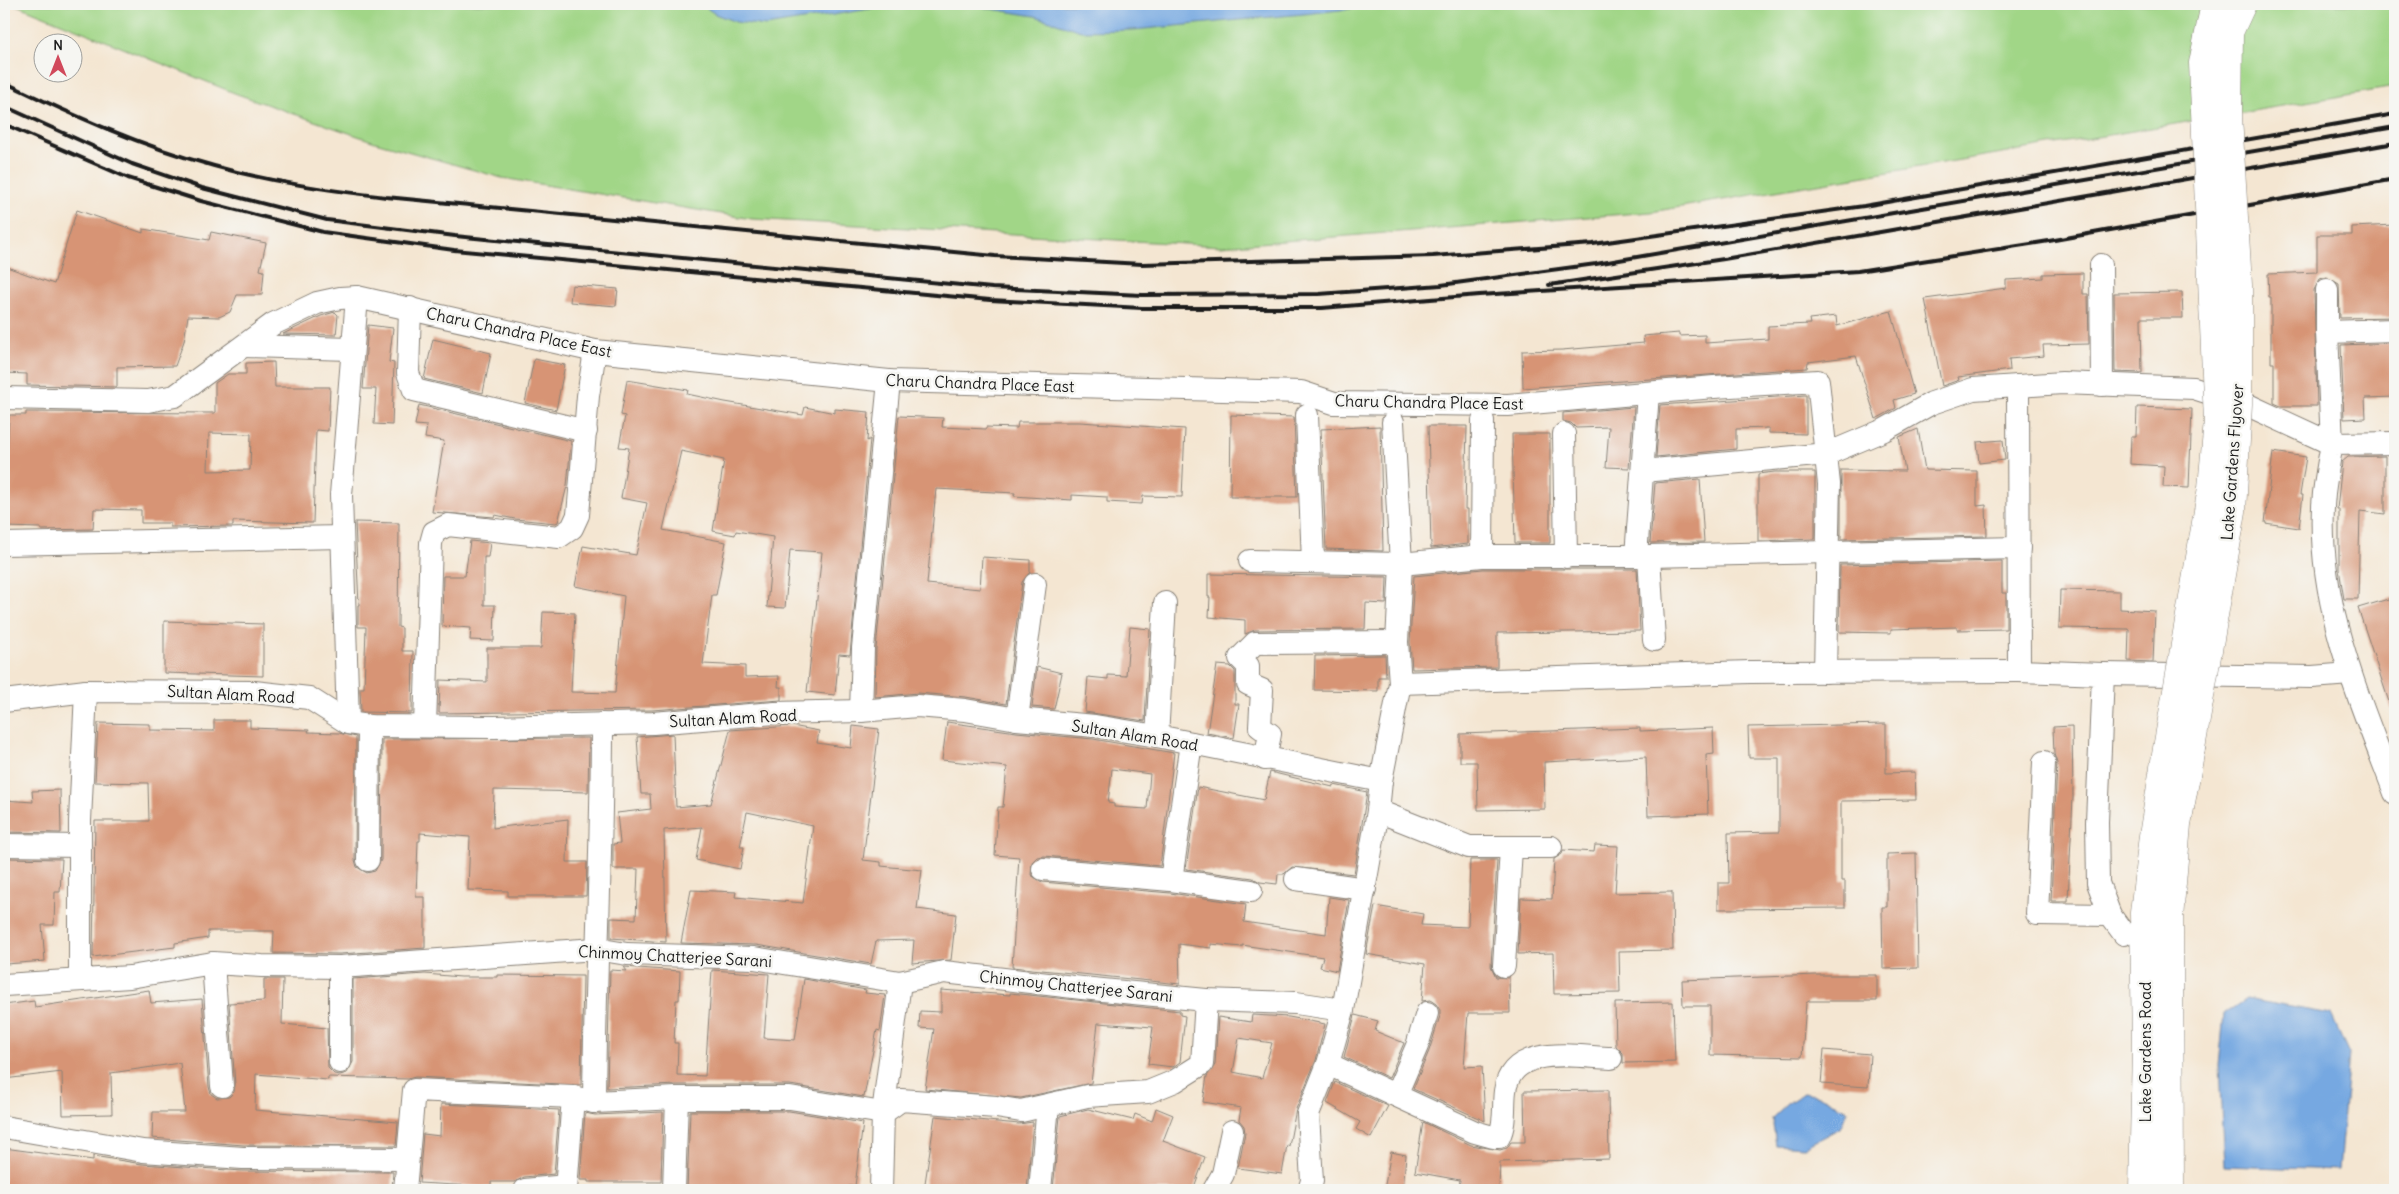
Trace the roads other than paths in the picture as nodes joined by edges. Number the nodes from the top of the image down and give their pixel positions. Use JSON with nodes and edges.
{"nodes":[{"id":1,"x":2216,"y":4,"type":"edge"},
{"id":2,"x":2242,"y":4,"type":"edge"},
{"id":3,"x":2101,"y":265,"type":"dead end"},
{"id":4,"x":2327,"y":290,"type":"dead end"},
{"id":5,"x":356,"y":297,"type":"junction"},
{"id":6,"x":410,"y":308,"type":"junction"},
{"id":7,"x":2395,"y":330,"type":"edge"},
{"id":8,"x":2327,"y":332,"type":"junction"},
{"id":9,"x":244,"y":346,"type":"junction"},
{"id":10,"x":351,"y":349,"type":"junction"},
{"id":11,"x":595,"y":351,"type":"junction"},
{"id":12,"x":889,"y":381,"type":"junction"},
{"id":13,"x":2102,"y":385,"type":"junction"},
{"id":14,"x":2018,"y":386,"type":"junction"},
{"id":15,"x":1648,"y":393,"type":"junction"},
{"id":16,"x":4,"y":398,"type":"edge"},
{"id":17,"x":1307,"y":415,"type":"dead end"},
{"id":18,"x":1484,"y":420,"type":"dead end"},
{"id":19,"x":1393,"y":422,"type":"dead end"},
{"id":20,"x":586,"y":431,"type":"junction"},
{"id":21,"x":1564,"y":434,"type":"dead end"},
{"id":22,"x":2395,"y":443,"type":"edge"},
{"id":23,"x":2332,"y":444,"type":"junction"},
{"id":24,"x":1827,"y":454,"type":"junction"},
{"id":25,"x":1643,"y":472,"type":"junction"},
{"id":26,"x":341,"y":537,"type":"junction"},
{"id":27,"x":4,"y":544,"type":"edge"},
{"id":28,"x":2019,"y":548,"type":"junction"},
{"id":29,"x":1829,"y":553,"type":"junction"},
{"id":30,"x":1482,"y":556,"type":"junction"},
{"id":31,"x":1642,"y":556,"type":"junction"},
{"id":32,"x":1566,"y":557,"type":"junction"},
{"id":33,"x":1250,"y":561,"type":"dead end"},
{"id":34,"x":1313,"y":562,"type":"junction"},
{"id":35,"x":1401,"y":564,"type":"junction"},
{"id":36,"x":1035,"y":584,"type":"dead end"},
{"id":37,"x":1165,"y":602,"type":"dead end"},
{"id":38,"x":1654,"y":640,"type":"dead end"},
{"id":39,"x":1397,"y":642,"type":"junction"},
{"id":40,"x":2019,"y":671,"type":"junction"},
{"id":41,"x":1825,"y":672,"type":"junction"},
{"id":42,"x":2103,"y":674,"type":"junction"},
{"id":43,"x":2350,"y":674,"type":"junction"},
{"id":44,"x":1400,"y":683,"type":"junction"},
{"id":45,"x":86,"y":691,"type":"junction"},
{"id":46,"x":4,"y":701,"type":"edge"},
{"id":47,"x":861,"y":711,"type":"junction"},
{"id":48,"x":1017,"y":719,"type":"junction"},
{"id":49,"x":359,"y":724,"type":"junction"},
{"id":50,"x":602,"y":724,"type":"junction"},
{"id":51,"x":426,"y":725,"type":"junction"},
{"id":52,"x":1157,"y":736,"type":"junction"},
{"id":53,"x":1191,"y":743,"type":"junction"},
{"id":54,"x":2179,"y":748,"type":"junction"},
{"id":55,"x":1265,"y":759,"type":"junction"},
{"id":56,"x":2044,"y":762,"type":"dead end"},
{"id":57,"x":1381,"y":781,"type":"junction"},
{"id":58,"x":2395,"y":793,"type":"edge"},
{"id":59,"x":1378,"y":811,"type":"junction"},
{"id":60,"x":4,"y":845,"type":"edge"},
{"id":61,"x":80,"y":846,"type":"junction"},
{"id":62,"x":1552,"y":847,"type":"dead end"},
{"id":63,"x":1511,"y":848,"type":"junction"},
{"id":64,"x":368,"y":860,"type":"dead end"},
{"id":65,"x":1043,"y":869,"type":"dead end"},
{"id":66,"x":1296,"y":878,"type":"dead end"},
{"id":67,"x":1171,"y":880,"type":"junction"},
{"id":68,"x":1365,"y":889,"type":"junction"},
{"id":69,"x":1251,"y":891,"type":"dead end"},
{"id":70,"x":2110,"y":915,"type":"junction"},
{"id":71,"x":2156,"y":916,"type":"junction"},
{"id":72,"x":2124,"y":934,"type":"dead end"},
{"id":73,"x":596,"y":949,"type":"junction"},
{"id":74,"x":213,"y":963,"type":"junction"},
{"id":75,"x":1504,"y":966,"type":"dead end"},
{"id":76,"x":340,"y":967,"type":"junction"},
{"id":77,"x":80,"y":980,"type":"junction"},
{"id":78,"x":900,"y":982,"type":"junction"},
{"id":79,"x":4,"y":985,"type":"edge"},
{"id":80,"x":1206,"y":1000,"type":"junction"},
{"id":81,"x":1343,"y":1010,"type":"junction"},
{"id":82,"x":1427,"y":1013,"type":"dead end"},
{"id":83,"x":1611,"y":1058,"type":"dead end"},
{"id":84,"x":340,"y":1062,"type":"dead end"},
{"id":85,"x":1328,"y":1064,"type":"junction"},
{"id":86,"x":222,"y":1086,"type":"dead end"},
{"id":87,"x":1396,"y":1095,"type":"junction"},
{"id":88,"x":677,"y":1098,"type":"junction"},
{"id":89,"x":584,"y":1100,"type":"junction"},
{"id":90,"x":1048,"y":1105,"type":"junction"},
{"id":91,"x":883,"y":1113,"type":"junction"},
{"id":92,"x":4,"y":1127,"type":"edge"},
{"id":93,"x":1232,"y":1131,"type":"dead end"},
{"id":94,"x":407,"y":1159,"type":"junction"},
{"id":95,"x":566,"y":1188,"type":"edge"},
{"id":96,"x":405,"y":1190,"type":"edge"},
{"id":97,"x":524,"y":1190,"type":"edge"},
{"id":98,"x":674,"y":1190,"type":"edge"},
{"id":99,"x":881,"y":1190,"type":"edge"},
{"id":100,"x":1040,"y":1190,"type":"edge"},
{"id":101,"x":1214,"y":1190,"type":"edge"},
{"id":102,"x":1309,"y":1190,"type":"edge"},
{"id":103,"x":2143,"y":1190,"type":"edge"},
{"id":104,"x":2170,"y":1190,"type":"edge"}],
"edges":[{"from":1,"to":54,"type":"main road","name":"Lake Gardens Flyover","bridge":true},
{"from":2,"to":54,"type":"main road","name":"Lake Gardens Flyover","bridge":true},
{"from":3,"to":13,"type":"street"},
{"from":4,"to":8,"type":"street"},
{"from":5,"to":6,"type":"street","name":"Charu Chandra Place East"},
{"from":5,"to":9,"type":"street","name":"Charu Chandra Place East"},
{"from":5,"to":10,"type":"street"},
{"from":6,"to":11,"type":"street","name":"Charu Chandra Place East"},
{"from":6,"to":20,"type":"street"},
{"from":7,"to":8,"type":"street"},
{"from":8,"to":23,"type":"street"},
{"from":9,"to":10,"type":"street"},
{"from":9,"to":16,"type":"street","name":"Charu Chandra Place East"},
{"from":10,"to":26,"type":"street"},
{"from":11,"to":12,"type":"street","name":"Charu Chandra Place East"},
{"from":11,"to":20,"type":"street"},
{"from":12,"to":15,"type":"street","name":"Charu Chandra Place East"},
{"from":12,"to":47,"type":"street"},
{"from":13,"to":14,"type":"street"},
{"from":13,"to":23,"type":"street"},
{"from":14,"to":24,"type":"street"},
{"from":14,"to":28,"type":"street"},
{"from":15,"to":24,"type":"street","name":"Charu Chandra Place East"},
{"from":15,"to":25,"type":"street"},
{"from":17,"to":34,"type":"street"},
{"from":18,"to":30,"type":"street"},
{"from":19,"to":35,"type":"street"},
{"from":20,"to":51,"type":"street"},
{"from":21,"to":32,"type":"street"},
{"from":22,"to":23,"type":"street"},
{"from":23,"to":43,"type":"street"},
{"from":24,"to":25,"type":"street"},
{"from":24,"to":29,"type":"street","name":"Charu Chandra Place East"},
{"from":25,"to":31,"type":"street"},
{"from":26,"to":27,"type":"street"},
{"from":26,"to":49,"type":"street"},
{"from":28,"to":29,"type":"street"},
{"from":28,"to":40,"type":"street"},
{"from":29,"to":31,"type":"street"},
{"from":29,"to":41,"type":"street","name":"Charu Chandra Place East"},
{"from":30,"to":32,"type":"street"},
{"from":30,"to":35,"type":"street"},
{"from":31,"to":32,"type":"street"},
{"from":31,"to":38,"type":"street"},
{"from":33,"to":34,"type":"street"},
{"from":34,"to":35,"type":"street"},
{"from":35,"to":39,"type":"street"},
{"from":36,"to":48,"type":"street"},
{"from":37,"to":52,"type":"street"},
{"from":39,"to":44,"type":"street"},
{"from":39,"to":55,"type":"street"},
{"from":40,"to":41,"type":"street"},
{"from":40,"to":42,"type":"street"},
{"from":41,"to":44,"type":"street"},
{"from":42,"to":43,"type":"street"},
{"from":42,"to":70,"type":"street"},
{"from":43,"to":58,"type":"street"},
{"from":44,"to":57,"type":"street"},
{"from":45,"to":46,"type":"street","name":"Sultan Alam Road"},
{"from":45,"to":49,"type":"street","name":"Sultan Alam Road"},
{"from":45,"to":61,"type":"street"},
{"from":47,"to":48,"type":"street","name":"Sultan Alam Road"},
{"from":47,"to":50,"type":"street","name":"Sultan Alam Road"},
{"from":48,"to":52,"type":"street","name":"Sultan Alam Road"},
{"from":49,"to":51,"type":"street","name":"Sultan Alam Road"},
{"from":49,"to":64,"type":"street"},
{"from":50,"to":51,"type":"street","name":"Sultan Alam Road"},
{"from":50,"to":73,"type":"street"},
{"from":52,"to":53,"type":"street","name":"Sultan Alam Road"},
{"from":53,"to":55,"type":"street","name":"Sultan Alam Road"},
{"from":53,"to":67,"type":"street"},
{"from":54,"to":71,"type":"main road","name":"Lake Gardens Flyover"},
{"from":55,"to":57,"type":"street","name":"Sultan Alam Road"},
{"from":56,"to":70,"type":"street"},
{"from":57,"to":59,"type":"street"},
{"from":59,"to":63,"type":"street"},
{"from":59,"to":68,"type":"street"},
{"from":60,"to":61,"type":"street"},
{"from":61,"to":77,"type":"street"},
{"from":62,"to":63,"type":"street"},
{"from":63,"to":75,"type":"street"},
{"from":65,"to":67,"type":"street"},
{"from":66,"to":68,"type":"street"},
{"from":67,"to":69,"type":"street"},
{"from":68,"to":81,"type":"street"},
{"from":70,"to":72,"type":"street"},
{"from":71,"to":103,"type":"main road","name":"Lake Gardens Road"},
{"from":71,"to":104,"type":"main road","name":"Lake Gardens Road"},
{"from":73,"to":76,"type":"street","name":"Chinmoy Chatterjee Sarani"},
{"from":73,"to":78,"type":"street","name":"Chinmoy Chatterjee Sarani"},
{"from":73,"to":89,"type":"street"},
{"from":74,"to":76,"type":"street","name":"Chinmoy Chatterjee Sarani"},
{"from":74,"to":77,"type":"street","name":"Chinmoy Chatterjee Sarani"},
{"from":74,"to":86,"type":"street"},
{"from":76,"to":84,"type":"street"},
{"from":77,"to":79,"type":"street","name":"Chinmoy Chatterjee Sarani"},
{"from":78,"to":80,"type":"street","name":"Chinmoy Chatterjee Sarani"},
{"from":78,"to":91,"type":"street"},
{"from":80,"to":81,"type":"street","name":"Chinmoy Chatterjee Sarani"},
{"from":80,"to":90,"type":"street"},
{"from":81,"to":85,"type":"street"},
{"from":82,"to":87,"type":"street"},
{"from":83,"to":87,"type":"street"},
{"from":85,"to":87,"type":"street"},
{"from":85,"to":102,"type":"street"},
{"from":88,"to":89,"type":"street"},
{"from":88,"to":91,"type":"street"},
{"from":88,"to":98,"type":"street"},
{"from":89,"to":94,"type":"street"},
{"from":89,"to":95,"type":"street"},
{"from":90,"to":91,"type":"street"},
{"from":90,"to":100,"type":"street"},
{"from":91,"to":99,"type":"street"},
{"from":92,"to":94,"type":"street"},
{"from":93,"to":101,"type":"street"},
{"from":94,"to":96,"type":"street"},
{"from":95,"to":97,"type":"street"}]}
